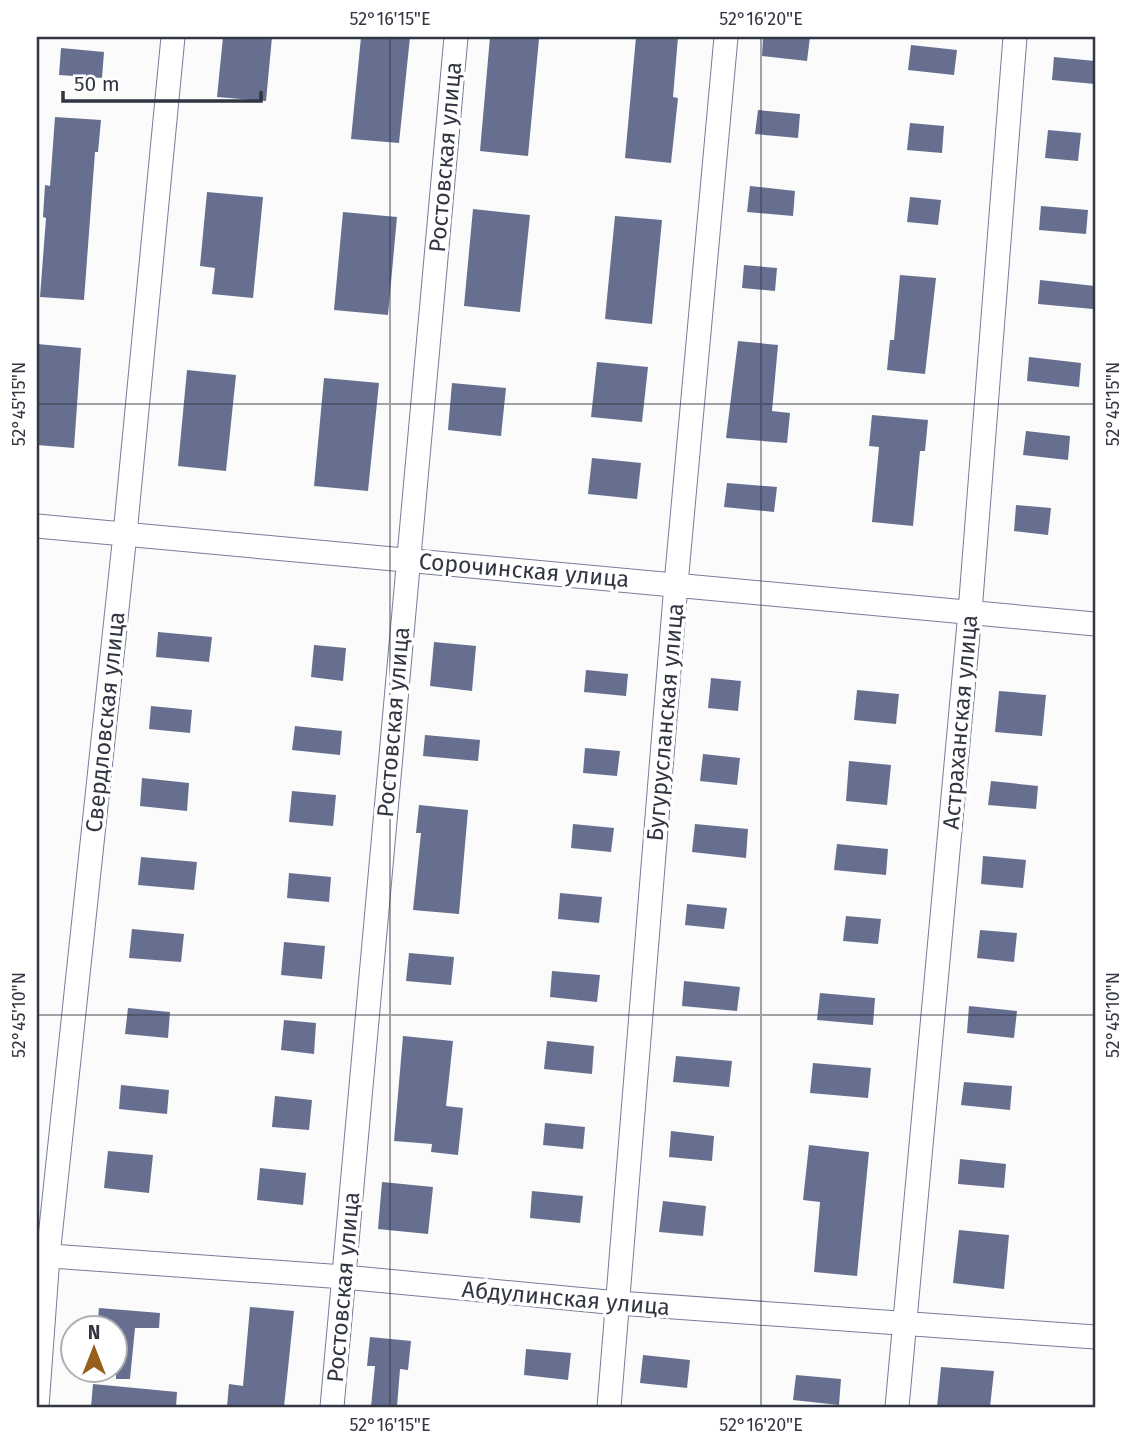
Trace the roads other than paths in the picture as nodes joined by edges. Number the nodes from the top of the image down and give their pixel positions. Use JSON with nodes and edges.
{"nodes":[{"id":1,"x":173,"y":37,"type":"edge"},
{"id":2,"x":456,"y":37,"type":"edge"},
{"id":3,"x":726,"y":37,"type":"edge"},
{"id":4,"x":1014,"y":37,"type":"edge"},
{"id":5,"x":37,"y":526,"type":"edge"},
{"id":6,"x":125,"y":534,"type":"junction"},
{"id":7,"x":408,"y":559,"type":"junction"},
{"id":8,"x":676,"y":584,"type":"junction"},
{"id":9,"x":970,"y":612,"type":"junction"},
{"id":10,"x":1095,"y":624,"type":"edge"},
{"id":11,"x":42,"y":1256,"type":"edge"},
{"id":12,"x":344,"y":1277,"type":"junction"},
{"id":13,"x":618,"y":1303,"type":"junction"},
{"id":14,"x":905,"y":1323,"type":"junction"},
{"id":15,"x":1095,"y":1337,"type":"edge"},
{"id":16,"x":37,"y":1407,"type":"edge"},
{"id":17,"x":332,"y":1407,"type":"edge"},
{"id":18,"x":609,"y":1407,"type":"edge"},
{"id":19,"x":897,"y":1407,"type":"edge"}],
"edges":[{"from":1,"to":6,"type":"street","name":"Свердловская улица"},
{"from":2,"to":7,"type":"street","name":"Ростовская улица"},
{"from":3,"to":8,"type":"street","name":"Бугурусланская улица"},
{"from":4,"to":9,"type":"street","name":"Астраханская улица"},
{"from":5,"to":6,"type":"street","name":"Сорочинская улица"},
{"from":6,"to":7,"type":"street","name":"Сорочинская улица"},
{"from":6,"to":11,"type":"street","name":"Свердловская улица"},
{"from":7,"to":8,"type":"street","name":"Сорочинская улица"},
{"from":7,"to":12,"type":"street","name":"Ростовская улица"},
{"from":8,"to":9,"type":"street","name":"Сорочинская улица"},
{"from":8,"to":13,"type":"street","name":"Бугурусланская улица"},
{"from":9,"to":10,"type":"street","name":"Сорочинская улица"},
{"from":9,"to":14,"type":"street","name":"Астраханская улица"},
{"from":11,"to":12,"type":"street","name":"Абдулинская улица"},
{"from":11,"to":16,"type":"street","name":"Свердловская улица"},
{"from":12,"to":13,"type":"street","name":"Абдулинская улица"},
{"from":12,"to":17,"type":"street","name":"Ростовская улица"},
{"from":13,"to":14,"type":"street","name":"Абдулинская улица"},
{"from":13,"to":18,"type":"street","name":"Бугурусланская улица"},
{"from":14,"to":15,"type":"street","name":"Абдулинская улица"},
{"from":14,"to":19,"type":"street","name":"Астраханская улица"}]}
